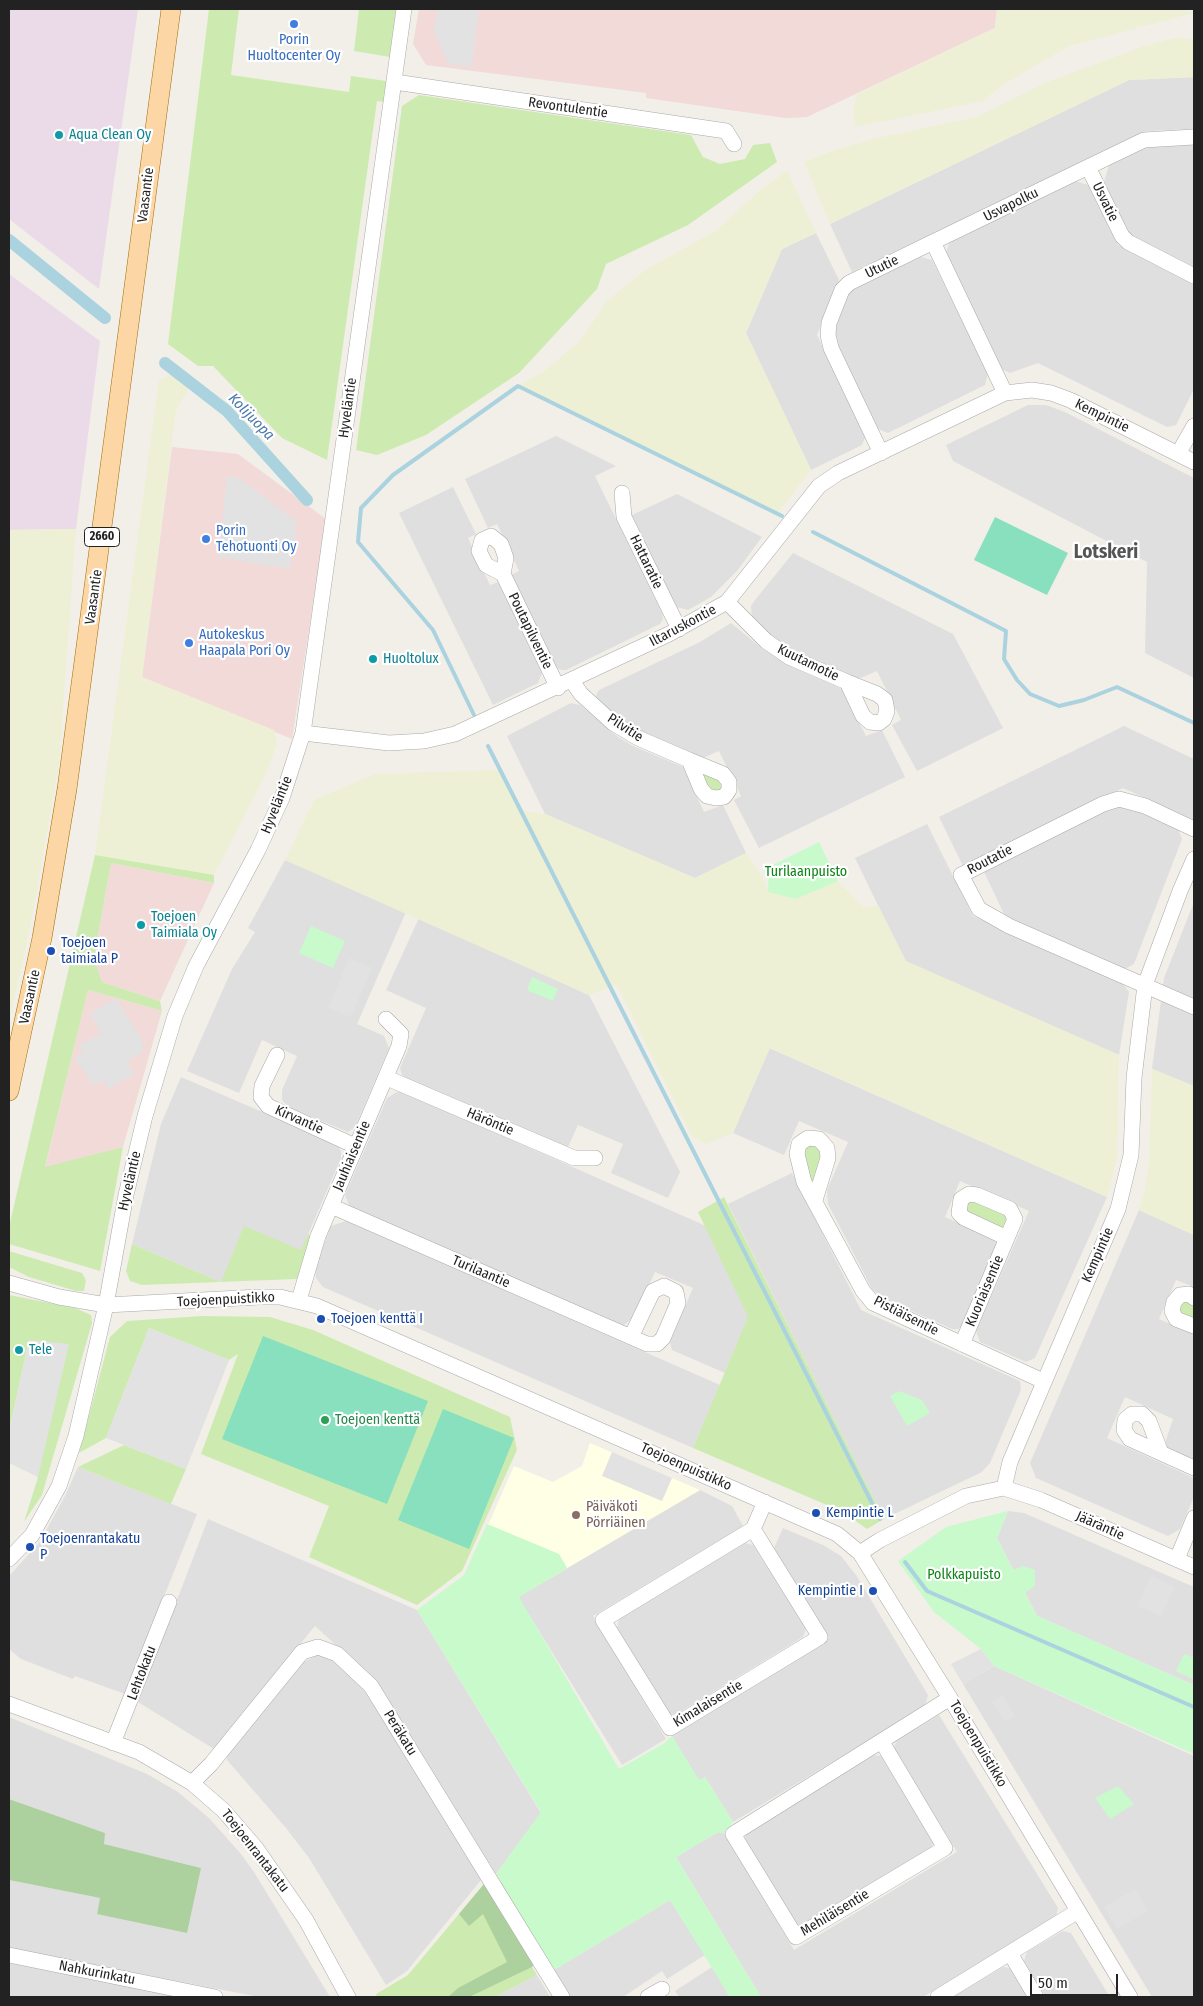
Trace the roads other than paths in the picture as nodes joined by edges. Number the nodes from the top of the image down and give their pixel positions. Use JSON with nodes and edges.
{"nodes":[{"id":1,"x":170,"y":9,"type":"edge"},
{"id":2,"x":404,"y":9,"type":"edge"},
{"id":3,"x":395,"y":82,"type":"junction"},
{"id":4,"x":1194,"y":137,"type":"edge"},
{"id":5,"x":734,"y":144,"type":"dead end"},
{"id":6,"x":1088,"y":167,"type":"junction"},
{"id":7,"x":933,"y":242,"type":"junction"},
{"id":8,"x":1194,"y":276,"type":"edge"},
{"id":9,"x":1005,"y":393,"type":"junction"},
{"id":10,"x":1194,"y":426,"type":"edge"},
{"id":11,"x":881,"y":453,"type":"junction"},
{"id":12,"x":1178,"y":454,"type":"junction"},
{"id":13,"x":1194,"y":462,"type":"edge"},
{"id":14,"x":622,"y":493,"type":"dead end"},
{"id":15,"x":503,"y":574,"type":"dead end"},
{"id":16,"x":727,"y":602,"type":"junction"},
{"id":17,"x":679,"y":629,"type":"junction"},
{"id":18,"x":572,"y":681,"type":"junction"},
{"id":19,"x":847,"y":682,"type":"dead end"},
{"id":20,"x":558,"y":688,"type":"junction"},
{"id":21,"x":303,"y":732,"type":"junction"},
{"id":22,"x":689,"y":760,"type":"dead end"},
{"id":23,"x":1194,"y":830,"type":"edge"},
{"id":24,"x":1194,"y":859,"type":"edge"},
{"id":25,"x":1145,"y":985,"type":"junction"},
{"id":26,"x":1194,"y":1007,"type":"edge"},
{"id":27,"x":386,"y":1019,"type":"dead end"},
{"id":28,"x":277,"y":1055,"type":"dead end"},
{"id":29,"x":387,"y":1078,"type":"junction"},
{"id":30,"x":10,"y":1088,"type":"edge"},
{"id":31,"x":355,"y":1146,"type":"junction"},
{"id":32,"x":595,"y":1158,"type":"dead end"},
{"id":33,"x":816,"y":1200,"type":"dead end"},
{"id":34,"x":331,"y":1206,"type":"junction"},
{"id":35,"x":1008,"y":1238,"type":"dead end"},
{"id":36,"x":9,"y":1283,"type":"edge"},
{"id":37,"x":1194,"y":1298,"type":"edge"},
{"id":38,"x":299,"y":1300,"type":"junction"},
{"id":39,"x":106,"y":1305,"type":"junction"},
{"id":40,"x":1194,"y":1326,"type":"edge"},
{"id":41,"x":631,"y":1337,"type":"dead end"},
{"id":42,"x":962,"y":1344,"type":"junction"},
{"id":43,"x":1043,"y":1381,"type":"junction"},
{"id":44,"x":1161,"y":1453,"type":"dead end"},
{"id":45,"x":1194,"y":1468,"type":"edge"},
{"id":46,"x":1004,"y":1488,"type":"junction"},
{"id":47,"x":766,"y":1502,"type":"junction"},
{"id":48,"x":1194,"y":1518,"type":"edge"},
{"id":49,"x":753,"y":1530,"type":"junction"},
{"id":50,"x":860,"y":1553,"type":"junction"},
{"id":51,"x":9,"y":1559,"type":"edge"},
{"id":52,"x":1177,"y":1559,"type":"junction"},
{"id":53,"x":1194,"y":1567,"type":"edge"},
{"id":54,"x":169,"y":1602,"type":"dead end"},
{"id":55,"x":950,"y":1698,"type":"junction"},
{"id":56,"x":9,"y":1704,"type":"edge"},
{"id":57,"x":882,"y":1742,"type":"junction"},
{"id":58,"x":113,"y":1743,"type":"junction"},
{"id":59,"x":192,"y":1783,"type":"junction"},
{"id":60,"x":1078,"y":1911,"type":"junction"},
{"id":61,"x":1010,"y":1953,"type":"junction"},
{"id":62,"x":9,"y":1955,"type":"edge"},
{"id":63,"x":662,"y":1989,"type":"dead end"},
{"id":64,"x":215,"y":1997,"type":"edge"},
{"id":65,"x":348,"y":1997,"type":"edge"},
{"id":66,"x":562,"y":1997,"type":"edge"},
{"id":67,"x":648,"y":1997,"type":"edge"},
{"id":68,"x":938,"y":1997,"type":"edge"},
{"id":69,"x":1036,"y":1997,"type":"edge"},
{"id":70,"x":1130,"y":1997,"type":"edge"}],
"edges":[{"from":1,"to":30,"type":"main road","name":"Vaasantie","number":"2660"},
{"from":2,"to":3,"type":"street","name":"Hyveläntie"},
{"from":3,"to":5,"type":"street","name":"Revontulentie"},
{"from":3,"to":21,"type":"street","name":"Hyveläntie"},
{"from":4,"to":6,"type":"street","name":"Usvatie"},
{"from":6,"to":7,"type":"street","name":"Usvapolku"},
{"from":6,"to":8,"type":"street","name":"Usvatie"},
{"from":7,"to":9,"type":"street"},
{"from":7,"to":11,"type":"street","name":"Ututie"},
{"from":9,"to":11,"type":"street","name":"Iltaruskontie"},
{"from":9,"to":12,"type":"street","name":"Kempintie"},
{"from":10,"to":12,"type":"street"},
{"from":11,"to":16,"type":"street","name":"Iltaruskontie"},
{"from":12,"to":13,"type":"street","name":"Kempintie"},
{"from":14,"to":17,"type":"street","name":"Hattaratie"},
{"from":15,"to":20,"type":"street","name":"Poutapilventie"},
{"from":16,"to":17,"type":"street","name":"Iltaruskontie"},
{"from":16,"to":19,"type":"street","name":"Kuutamotie"},
{"from":17,"to":18,"type":"street","name":"Iltaruskontie"},
{"from":18,"to":20,"type":"street","name":"Iltaruskontie"},
{"from":18,"to":22,"type":"street","name":"Pilvitie"},
{"from":20,"to":21,"type":"street","name":"Iltaruskontie"},
{"from":21,"to":39,"type":"street","name":"Hyveläntie"},
{"from":23,"to":25,"type":"street","name":"Routatie"},
{"from":24,"to":25,"type":"street","name":"Kempintie"},
{"from":25,"to":26,"type":"street"},
{"from":25,"to":43,"type":"street","name":"Kempintie"},
{"from":27,"to":29,"type":"street","name":"Jauhiaisentie"},
{"from":28,"to":31,"type":"street","name":"Kirvantie"},
{"from":29,"to":31,"type":"street","name":"Jauhiaisentie"},
{"from":29,"to":32,"type":"street","name":"Häröntie"},
{"from":31,"to":34,"type":"street","name":"Jauhiaisentie"},
{"from":33,"to":42,"type":"street","name":"Pistiäisentie"},
{"from":34,"to":38,"type":"street","name":"Jauhiaisentie"},
{"from":34,"to":41,"type":"street","name":"Turilaantie"},
{"from":35,"to":42,"type":"street","name":"Kuoriaisentie"},
{"from":36,"to":39,"type":"street","name":"Toejoenpuistikko"},
{"from":37,"to":40,"type":"street"},
{"from":38,"to":39,"type":"street","name":"Toejoenpuistikko"},
{"from":38,"to":47,"type":"street","name":"Toejoenpuistikko"},
{"from":39,"to":51,"type":"street","name":"Hyveläntie"},
{"from":42,"to":43,"type":"street","name":"Pistiäisentie"},
{"from":43,"to":46,"type":"street","name":"Kempintie"},
{"from":44,"to":45,"type":"street"},
{"from":46,"to":50,"type":"street"},
{"from":46,"to":52,"type":"street","name":"Jääräntie"},
{"from":47,"to":49,"type":"street"},
{"from":47,"to":50,"type":"street","name":"Toejoenpuistikko"},
{"from":48,"to":52,"type":"street"},
{"from":49,"to":49,"type":"street","name":"Kimalaisentie"},
{"from":50,"to":55,"type":"street","name":"Toejoenpuistikko"},
{"from":52,"to":53,"type":"street","name":"Jääräntie"},
{"from":54,"to":58,"type":"street","name":"Lehtokatu"},
{"from":55,"to":57,"type":"street","name":"Mehiläisentie"},
{"from":55,"to":60,"type":"street","name":"Toejoenpuistikko"},
{"from":56,"to":58,"type":"street","name":"Toejoenrantakatu"},
{"from":57,"to":57,"type":"street","name":"Mehiläisentie"},
{"from":58,"to":59,"type":"street","name":"Toejoenrantakatu"},
{"from":59,"to":65,"type":"street","name":"Toejoenrantakatu"},
{"from":59,"to":66,"type":"street","name":"Peräkatu"},
{"from":60,"to":61,"type":"street"},
{"from":60,"to":70,"type":"street","name":"Toejoenpuistikko"},
{"from":61,"to":68,"type":"street"},
{"from":61,"to":69,"type":"street"},
{"from":62,"to":64,"type":"street","name":"Nahkurinkatu"},
{"from":63,"to":67,"type":"street"}]}
